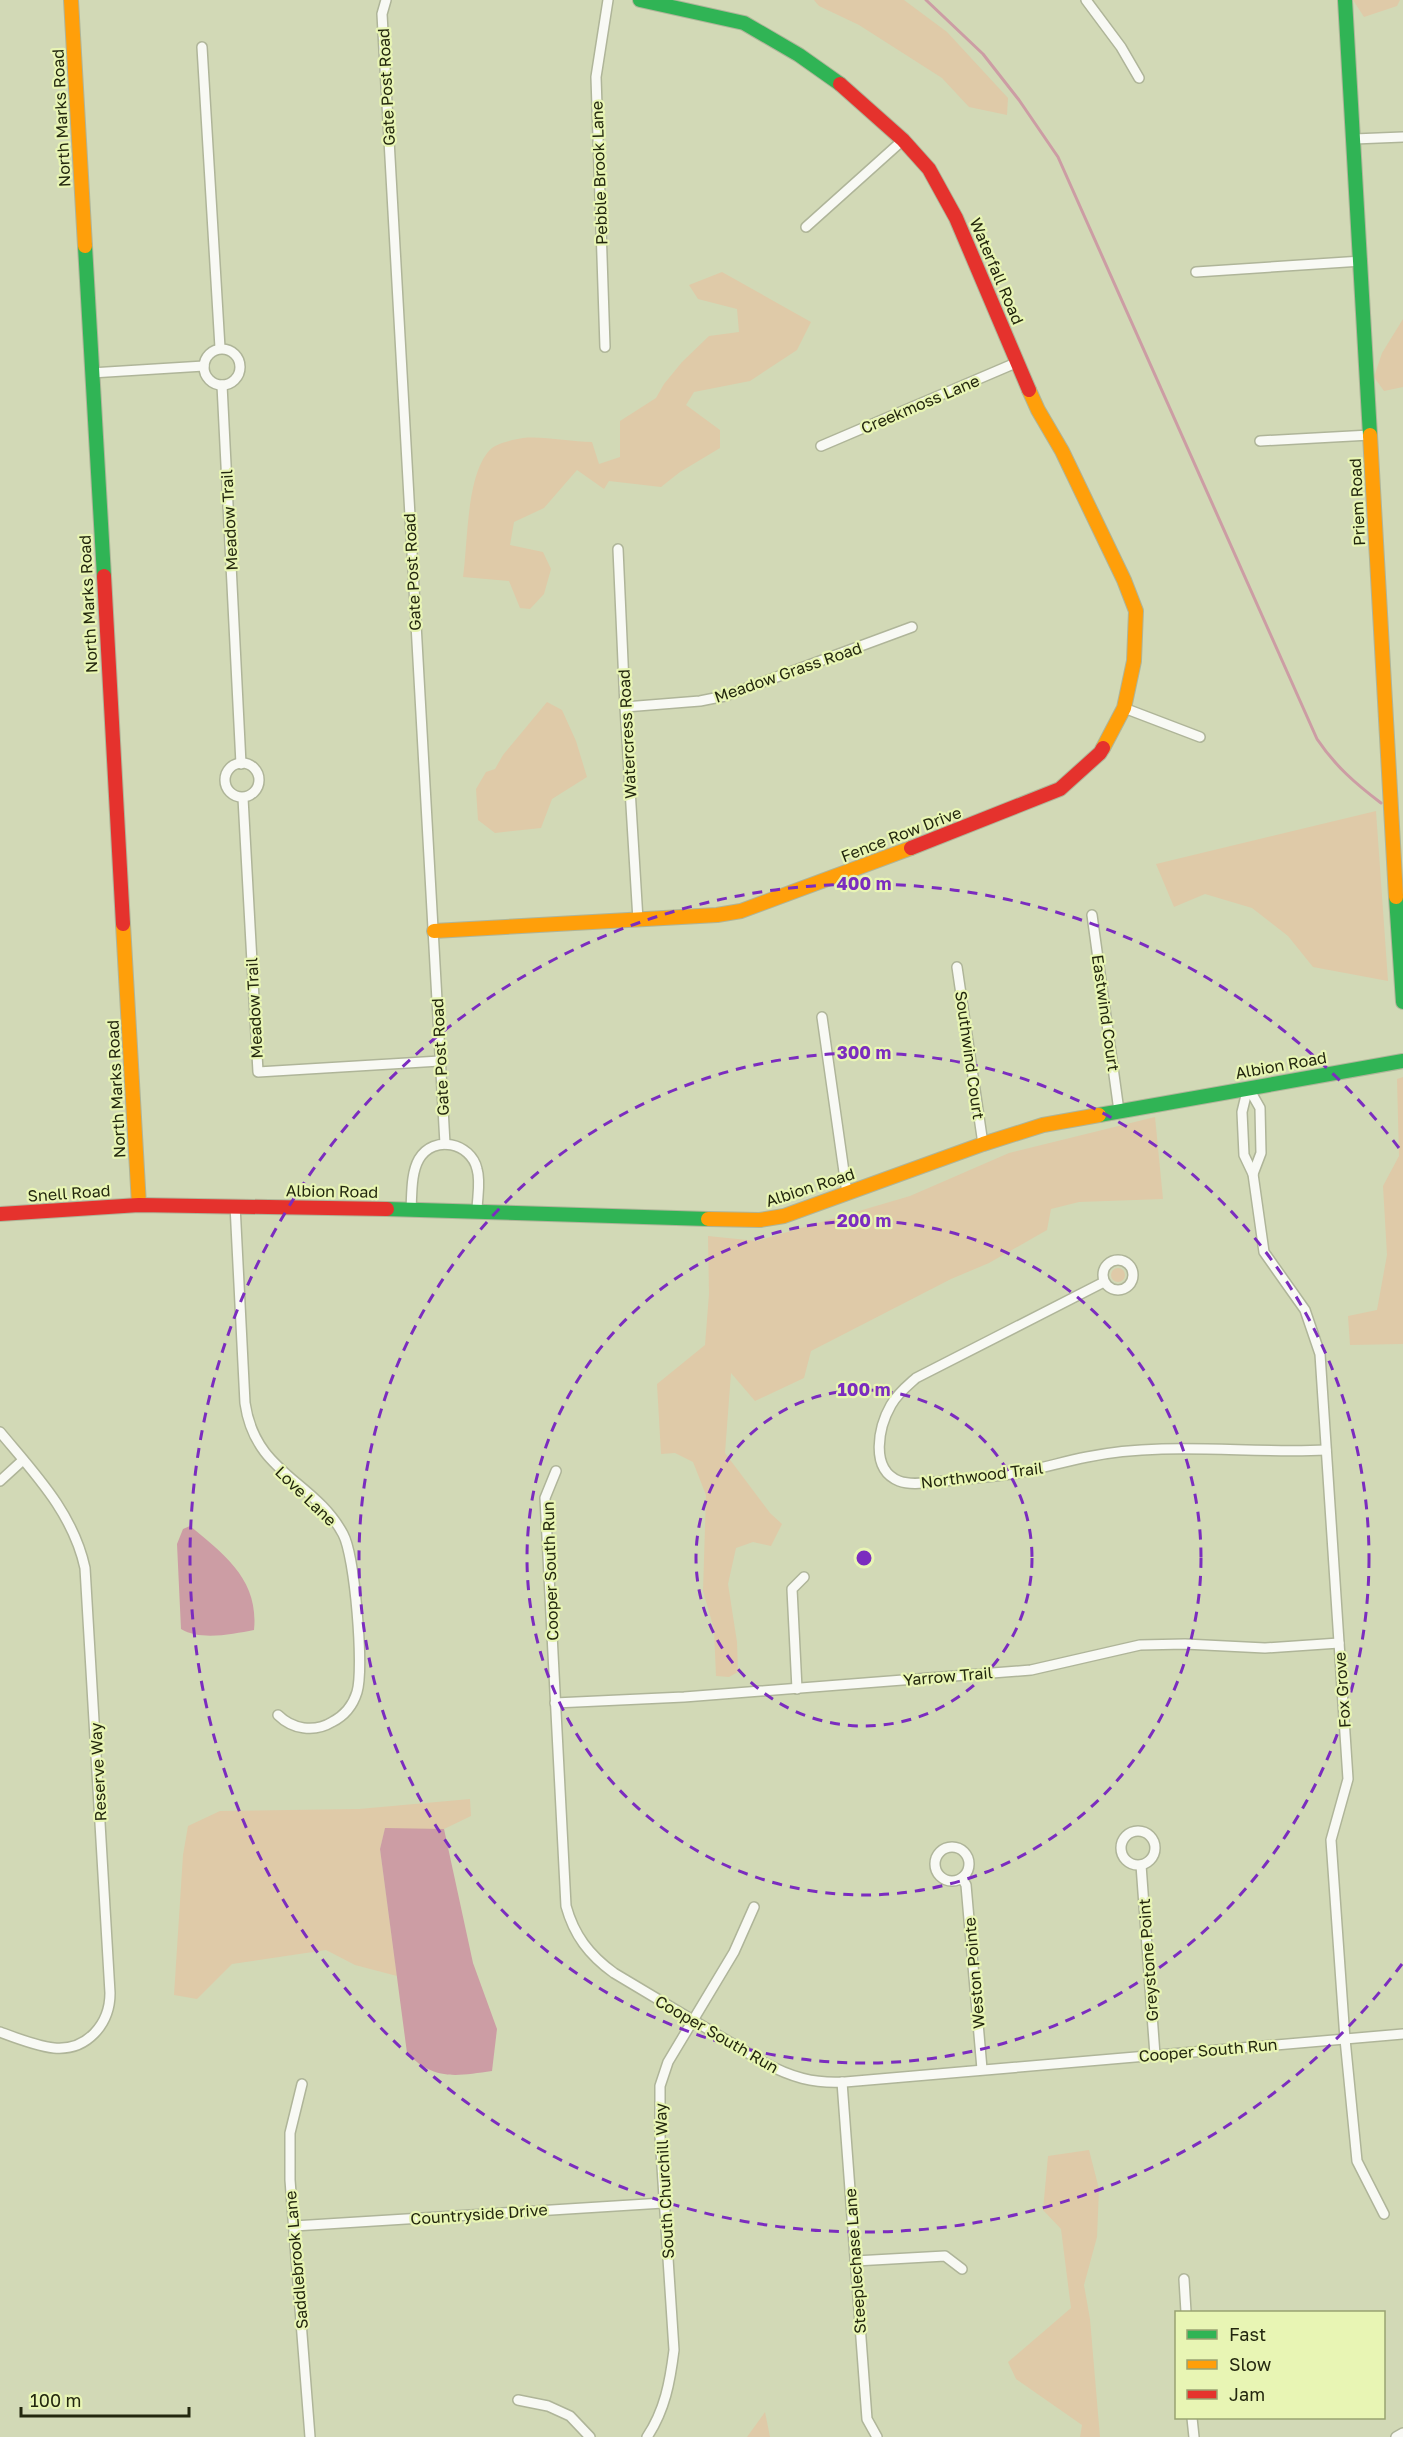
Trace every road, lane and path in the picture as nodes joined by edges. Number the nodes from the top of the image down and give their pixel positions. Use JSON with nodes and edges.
{"nodes":[{"id":1,"x":71,"y":0,"type":"edge"},
{"id":2,"x":386,"y":0,"type":"edge"},
{"id":3,"x":608,"y":0,"type":"edge"},
{"id":4,"x":640,"y":0,"type":"edge"},
{"id":5,"x":1086,"y":0,"type":"edge"},
{"id":6,"x":1345,"y":0,"type":"edge"},
{"id":7,"x":202,"y":47,"type":"dead end"},
{"id":8,"x":1139,"y":78,"type":"dead end"},
{"id":9,"x":1403,"y":136,"type":"edge"},
{"id":10,"x":1354,"y":139,"type":"junction"},
{"id":11,"x":903,"y":140,"type":"junction"},
{"id":12,"x":806,"y":227,"type":"dead end"},
{"id":13,"x":1362,"y":261,"type":"junction"},
{"id":14,"x":1196,"y":272,"type":"dead end"},
{"id":15,"x":605,"y":347,"type":"dead end"},
{"id":16,"x":220,"y":348,"type":"junction"},
{"id":17,"x":1018,"y":362,"type":"junction"},
{"id":18,"x":204,"y":366,"type":"junction"},
{"id":19,"x":92,"y":373,"type":"junction"},
{"id":20,"x":222,"y":385,"type":"junction"},
{"id":21,"x":1370,"y":435,"type":"junction"},
{"id":22,"x":1260,"y":441,"type":"dead end"},
{"id":23,"x":821,"y":446,"type":"dead end"},
{"id":24,"x":618,"y":549,"type":"dead end"},
{"id":25,"x":912,"y":627,"type":"dead end"},
{"id":26,"x":625,"y":707,"type":"junction"},
{"id":27,"x":1124,"y":708,"type":"junction"},
{"id":28,"x":1200,"y":737,"type":"dead end"},
{"id":29,"x":241,"y":764,"type":"junction"},
{"id":30,"x":243,"y":798,"type":"junction"},
{"id":31,"x":1092,"y":915,"type":"dead end"},
{"id":32,"x":638,"y":920,"type":"junction"},
{"id":33,"x":434,"y":931,"type":"junction"},
{"id":34,"x":957,"y":967,"type":"dead end"},
{"id":35,"x":1403,"y":1002,"type":"edge"},
{"id":36,"x":822,"y":1017,"type":"dead end"},
{"id":37,"x":440,"y":1061,"type":"junction"},
{"id":38,"x":1403,"y":1061,"type":"edge"},
{"id":39,"x":1248,"y":1087,"type":"junction"},
{"id":40,"x":1119,"y":1111,"type":"junction"},
{"id":41,"x":445,"y":1144,"type":"junction"},
{"id":42,"x":983,"y":1144,"type":"junction"},
{"id":43,"x":1253,"y":1174,"type":"junction"},
{"id":44,"x":847,"y":1193,"type":"junction"},
{"id":45,"x":139,"y":1205,"type":"junction"},
{"id":46,"x":235,"y":1205,"type":"junction"},
{"id":47,"x":411,"y":1209,"type":"junction"},
{"id":48,"x":477,"y":1212,"type":"junction"},
{"id":49,"x":0,"y":1214,"type":"edge"},
{"id":50,"x":1104,"y":1282,"type":"dead end"},
{"id":51,"x":0,"y":1432,"type":"edge"},
{"id":52,"x":1326,"y":1450,"type":"junction"},
{"id":53,"x":23,"y":1460,"type":"junction"},
{"id":54,"x":556,"y":1471,"type":"dead end"},
{"id":55,"x":0,"y":1481,"type":"edge"},
{"id":56,"x":804,"y":1577,"type":"dead end"},
{"id":57,"x":1339,"y":1643,"type":"junction"},
{"id":58,"x":797,"y":1689,"type":"junction"},
{"id":59,"x":555,"y":1703,"type":"junction"},
{"id":60,"x":278,"y":1715,"type":"dead end"},
{"id":61,"x":1140,"y":1865,"type":"dead end"},
{"id":62,"x":962,"y":1878,"type":"dead end"},
{"id":63,"x":754,"y":1907,"type":"dead end"},
{"id":64,"x":693,"y":2022,"type":"junction"},
{"id":65,"x":0,"y":2032,"type":"edge"},
{"id":66,"x":1403,"y":2034,"type":"edge"},
{"id":67,"x":1345,"y":2039,"type":"junction"},
{"id":68,"x":1155,"y":2055,"type":"junction"},
{"id":69,"x":982,"y":2069,"type":"junction"},
{"id":70,"x":842,"y":2082,"type":"junction"},
{"id":71,"x":302,"y":2084,"type":"dead end"},
{"id":72,"x":663,"y":2203,"type":"junction"},
{"id":73,"x":1384,"y":2214,"type":"dead end"},
{"id":74,"x":294,"y":2226,"type":"junction"},
{"id":75,"x":855,"y":2261,"type":"junction"},
{"id":76,"x":962,"y":2268,"type":"dead end"},
{"id":77,"x":1185,"y":2279,"type":"dead end"},
{"id":78,"x":1186,"y":2311,"type":"edge"},
{"id":79,"x":518,"y":2400,"type":"dead end"},
{"id":80,"x":1192,"y":2419,"type":"edge"},
{"id":81,"x":1403,"y":2433,"type":"edge"},
{"id":82,"x":310,"y":2437,"type":"edge"},
{"id":83,"x":590,"y":2437,"type":"edge"},
{"id":84,"x":646,"y":2437,"type":"edge"},
{"id":85,"x":877,"y":2437,"type":"edge"},
{"id":86,"x":1194,"y":2437,"type":"edge"},
{"id":87,"x":1396,"y":2437,"type":"edge"}],
"edges":[{"from":1,"to":19,"type":"street","name":"North Marks Road"},
{"from":2,"to":33,"type":"street","name":"Gate Post Road"},
{"from":3,"to":15,"type":"street","name":"Pebble Brook Lane"},
{"from":4,"to":11,"type":"street","name":"Waterfall Road"},
{"from":5,"to":8,"type":"street"},
{"from":6,"to":10,"type":"street","name":"Priem Road"},
{"from":7,"to":16,"type":"street"},
{"from":9,"to":10,"type":"street"},
{"from":10,"to":13,"type":"street","name":"Priem Road"},
{"from":11,"to":12,"type":"street"},
{"from":11,"to":17,"type":"street","name":"Waterfall Road"},
{"from":13,"to":14,"type":"street"},
{"from":13,"to":21,"type":"street","name":"Priem Road"},
{"from":16,"to":18,"type":"street"},
{"from":16,"to":20,"type":"street"},
{"from":17,"to":23,"type":"street","name":"Creekmoss Lane"},
{"from":17,"to":27,"type":"street","name":"Waterfall Road"},
{"from":18,"to":19,"type":"street"},
{"from":18,"to":20,"type":"street"},
{"from":19,"to":45,"type":"street","name":"North Marks Road"},
{"from":20,"to":29,"type":"street","name":"Meadow Trail"},
{"from":21,"to":22,"type":"street"},
{"from":21,"to":35,"type":"street","name":"Priem Road"},
{"from":24,"to":26,"type":"street","name":"Watercress Road"},
{"from":25,"to":26,"type":"street","name":"Meadow Grass Road"},
{"from":26,"to":32,"type":"street","name":"Watercress Road"},
{"from":27,"to":28,"type":"street"},
{"from":27,"to":32,"type":"street","name":"Fence Row Drive"},
{"from":29,"to":30,"type":"street"},
{"from":29,"to":30,"type":"street"},
{"from":30,"to":37,"type":"street","name":"Meadow Trail"},
{"from":31,"to":40,"type":"street","name":"Eastwind Court"},
{"from":32,"to":33,"type":"street","name":"Fence Row Drive"},
{"from":33,"to":37,"type":"street","name":"Gate Post Road"},
{"from":34,"to":42,"type":"street","name":"Southwind Court"},
{"from":36,"to":44,"type":"street"},
{"from":37,"to":41,"type":"street","name":"Gate Post Road"},
{"from":38,"to":39,"type":"street","name":"Albion Road"},
{"from":39,"to":40,"type":"street","name":"Albion Road"},
{"from":39,"to":43,"type":"street","name":"Fox Grove"},
{"from":39,"to":43,"type":"street","name":"Fox Grove"},
{"from":40,"to":42,"type":"street","name":"Albion Road"},
{"from":41,"to":47,"type":"street"},
{"from":41,"to":48,"type":"street"},
{"from":42,"to":44,"type":"street","name":"Albion Road"},
{"from":43,"to":52,"type":"street","name":"Fox Grove"},
{"from":44,"to":48,"type":"street","name":"Albion Road"},
{"from":45,"to":46,"type":"street","name":"Albion Road"},
{"from":45,"to":49,"type":"street","name":"Snell Road"},
{"from":46,"to":47,"type":"street","name":"Albion Road"},
{"from":46,"to":60,"type":"street","name":"Love Lane"},
{"from":47,"to":48,"type":"street","name":"Albion Road"},
{"from":50,"to":52,"type":"street","name":"Northwood Trail"},
{"from":51,"to":53,"type":"street","name":"Reserve Way"},
{"from":52,"to":57,"type":"street","name":"Fox Grove"},
{"from":53,"to":55,"type":"street"},
{"from":53,"to":65,"type":"street","name":"Reserve Way"},
{"from":54,"to":59,"type":"street","name":"Cooper South Run"},
{"from":56,"to":58,"type":"street"},
{"from":57,"to":58,"type":"street","name":"Yarrow Trail"},
{"from":57,"to":67,"type":"street","name":"Fox Grove"},
{"from":58,"to":59,"type":"street","name":"Yarrow Trail"},
{"from":59,"to":64,"type":"street","name":"Cooper South Run"},
{"from":61,"to":68,"type":"street","name":"Greystone Point"},
{"from":62,"to":69,"type":"street","name":"Weston Pointe"},
{"from":63,"to":64,"type":"street","name":"South Churchill Way"},
{"from":64,"to":70,"type":"street","name":"Cooper South Run"},
{"from":64,"to":72,"type":"street","name":"South Churchill Way"},
{"from":66,"to":67,"type":"street","name":"Cooper South Run"},
{"from":67,"to":68,"type":"street","name":"Cooper South Run"},
{"from":67,"to":73,"type":"street","name":"Fox Grove"},
{"from":68,"to":69,"type":"street","name":"Cooper South Run"},
{"from":69,"to":70,"type":"street","name":"Cooper South Run"},
{"from":70,"to":75,"type":"street","name":"Steeplechase Lane"},
{"from":71,"to":74,"type":"street","name":"Saddlebrook Lane"},
{"from":72,"to":74,"type":"street","name":"Countryside Drive"},
{"from":72,"to":84,"type":"street","name":"South Churchill Way"},
{"from":74,"to":82,"type":"street","name":"Saddlebrook Lane"},
{"from":75,"to":76,"type":"street"},
{"from":75,"to":85,"type":"street","name":"Steeplechase Lane"},
{"from":77,"to":78,"type":"street"},
{"from":79,"to":83,"type":"street"},
{"from":80,"to":86,"type":"street"},
{"from":81,"to":87,"type":"street"}]}
